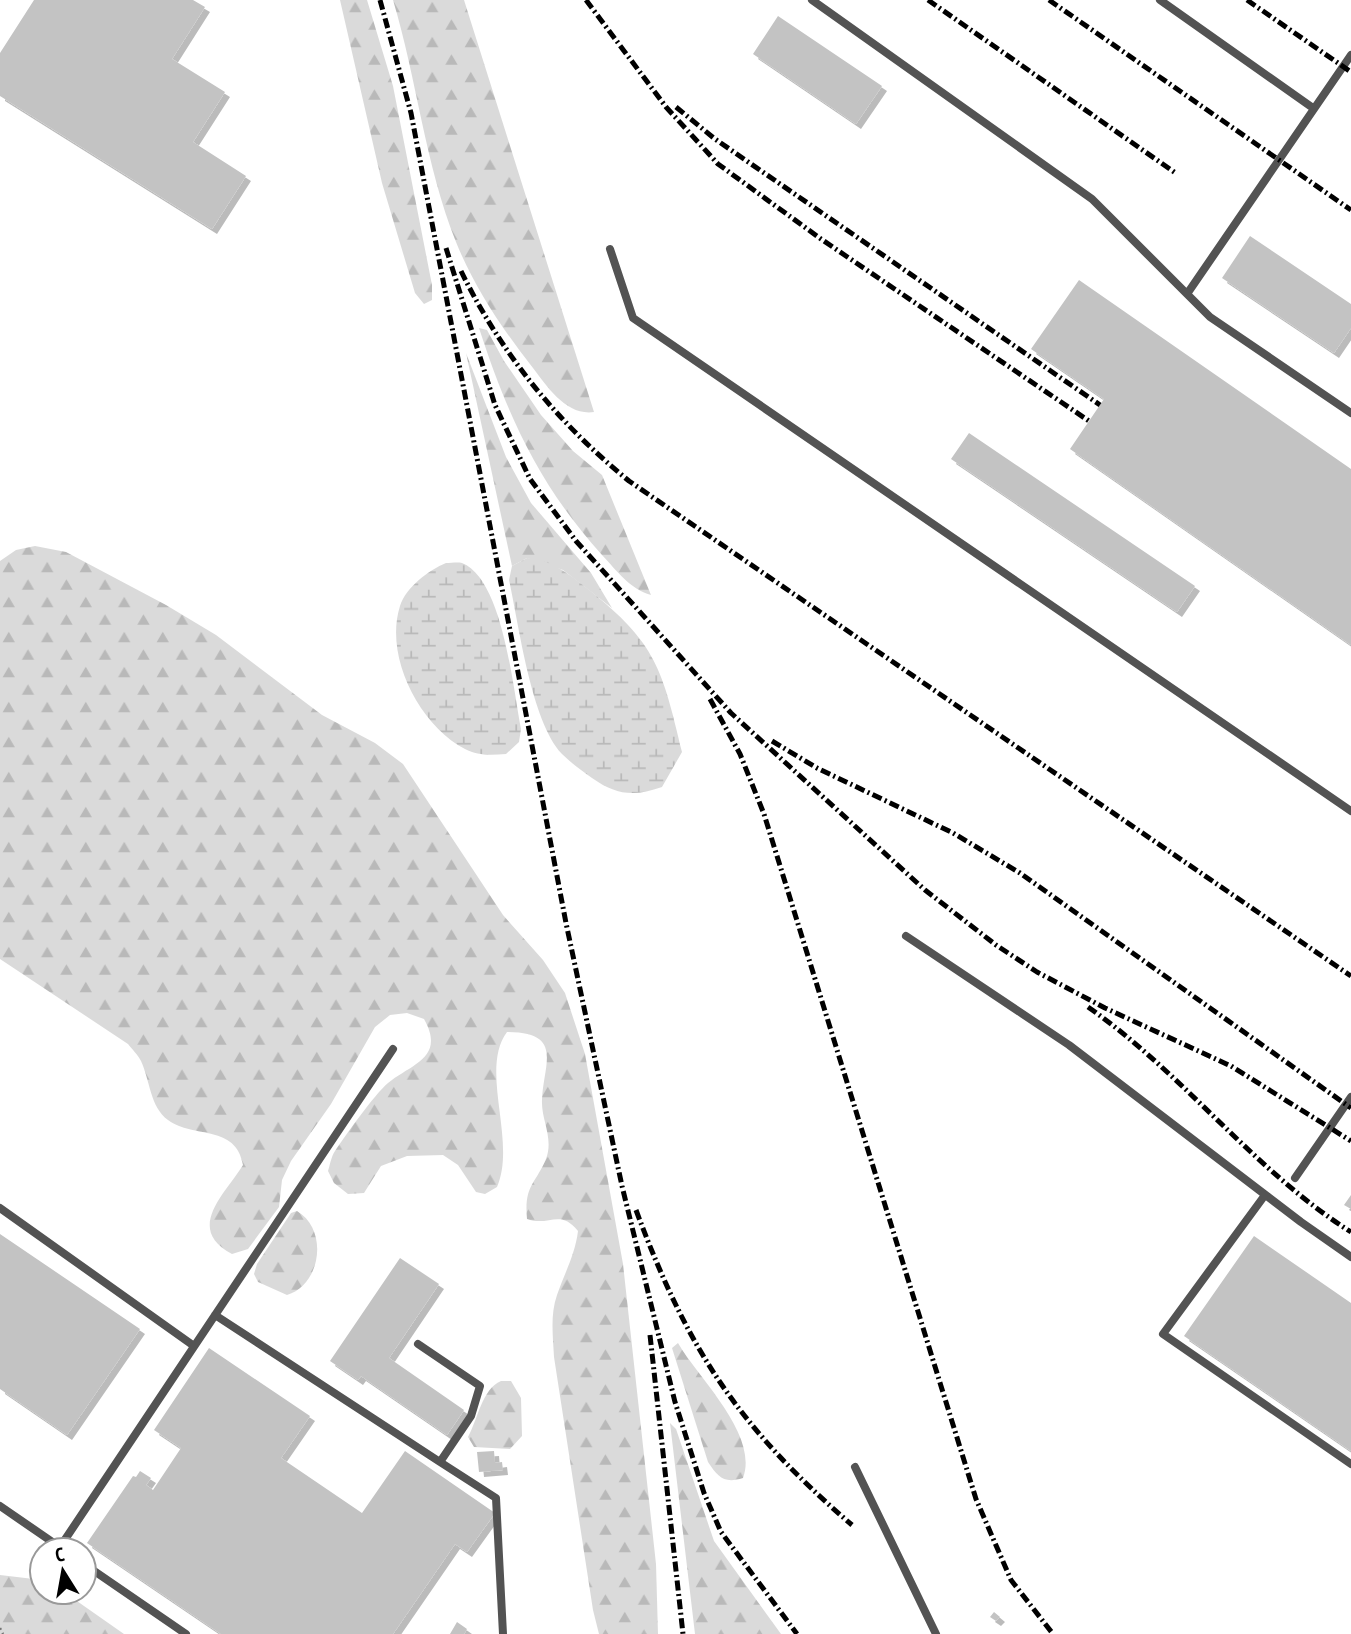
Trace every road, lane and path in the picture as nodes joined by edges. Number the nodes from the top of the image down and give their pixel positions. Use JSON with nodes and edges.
{"nodes":[{"id":1,"x":812,"y":0,"type":"edge"},
{"id":2,"x":1160,"y":0,"type":"edge"},
{"id":3,"x":1351,"y":55,"type":"edge"},
{"id":4,"x":1313,"y":108,"type":"junction"},
{"id":5,"x":610,"y":249,"type":"dead end"},
{"id":6,"x":1187,"y":294,"type":"junction"},
{"id":7,"x":1351,"y":413,"type":"edge"},
{"id":8,"x":1351,"y":811,"type":"edge"},
{"id":9,"x":906,"y":936,"type":"dead end"},
{"id":10,"x":393,"y":1049,"type":"dead end"},
{"id":11,"x":1351,"y":1097,"type":"edge"},
{"id":12,"x":1295,"y":1178,"type":"dead end"},
{"id":13,"x":1265,"y":1195,"type":"junction"},
{"id":14,"x":0,"y":1208,"type":"edge"},
{"id":15,"x":1351,"y":1257,"type":"edge"},
{"id":16,"x":215,"y":1315,"type":"junction"},
{"id":17,"x":418,"y":1344,"type":"dead end"},
{"id":18,"x":194,"y":1346,"type":"junction"},
{"id":19,"x":440,"y":1462,"type":"junction"},
{"id":20,"x":1351,"y":1464,"type":"edge"},
{"id":21,"x":855,"y":1467,"type":"dead end"},
{"id":22,"x":0,"y":1506,"type":"edge"},
{"id":23,"x":44,"y":1536,"type":"edge"},
{"id":24,"x":70,"y":1536,"type":"edge"},
{"id":25,"x":98,"y":1574,"type":"edge"},
{"id":26,"x":0,"y":1628,"type":"edge"},
{"id":27,"x":3,"y":1634,"type":"edge"},
{"id":28,"x":186,"y":1634,"type":"edge"},
{"id":29,"x":503,"y":1634,"type":"edge"},
{"id":30,"x":936,"y":1634,"type":"edge"}],
"edges":[{"from":1,"to":6,"type":"lane"},
{"from":2,"to":4,"type":"lane"},
{"from":3,"to":4,"type":"lane"},
{"from":4,"to":6,"type":"lane"},
{"from":5,"to":8,"type":"lane"},
{"from":6,"to":7,"type":"lane"},
{"from":9,"to":13,"type":"lane"},
{"from":10,"to":16,"type":"lane"},
{"from":11,"to":12,"type":"lane"},
{"from":13,"to":15,"type":"lane"},
{"from":13,"to":20,"type":"lane"},
{"from":14,"to":18,"type":"lane"},
{"from":16,"to":18,"type":"lane"},
{"from":16,"to":19,"type":"lane"},
{"from":17,"to":19,"type":"lane"},
{"from":18,"to":24,"type":"lane"},
{"from":19,"to":29,"type":"lane"},
{"from":21,"to":30,"type":"lane"},
{"from":22,"to":23,"type":"lane"},
{"from":25,"to":28,"type":"lane"},
{"from":26,"to":27,"type":"path"}]}
